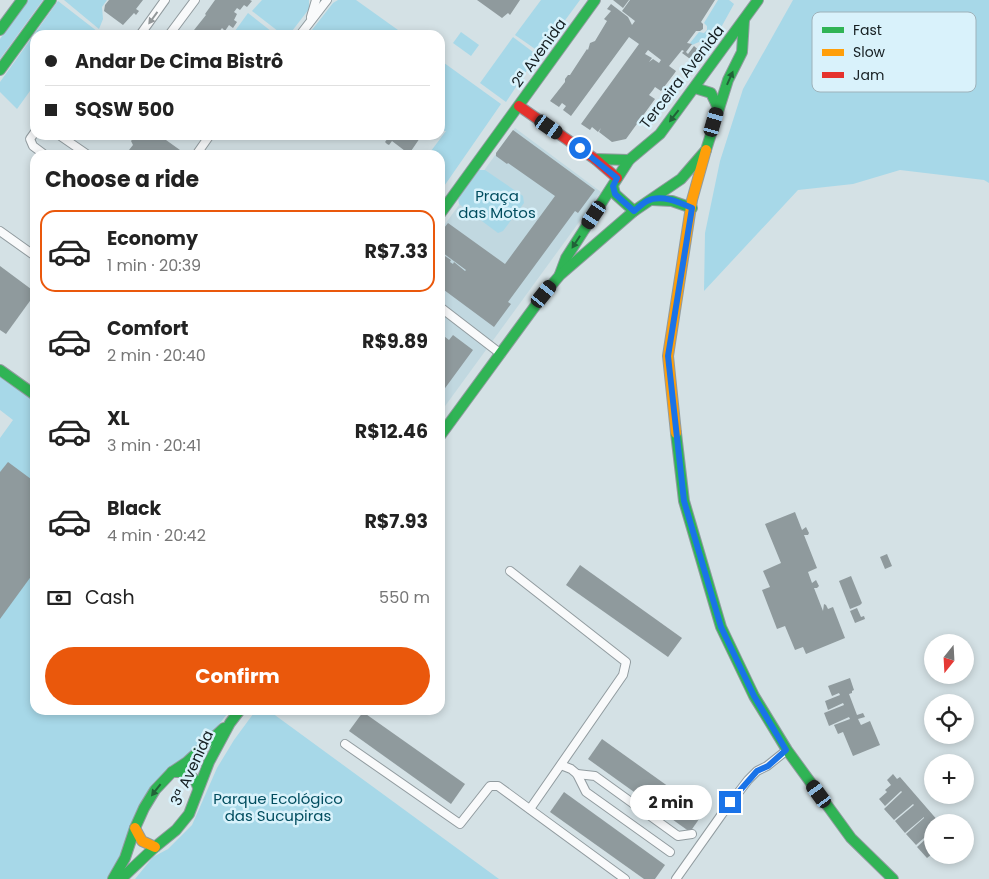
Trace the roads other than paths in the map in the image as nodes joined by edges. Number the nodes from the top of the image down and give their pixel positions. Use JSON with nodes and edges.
{"nodes":[{"id":1,"x":22,"y":0,"type":"edge"},
{"id":2,"x":51,"y":0,"type":"edge"},
{"id":3,"x":165,"y":0,"type":"edge"},
{"id":4,"x":195,"y":0,"type":"edge"},
{"id":5,"x":316,"y":0,"type":"edge"},
{"id":6,"x":327,"y":0,"type":"edge"},
{"id":7,"x":595,"y":0,"type":"edge"},
{"id":8,"x":757,"y":0,"type":"edge"},
{"id":9,"x":744,"y":20,"type":"junction"},
{"id":10,"x":309,"y":22,"type":"junction"},
{"id":11,"x":0,"y":30,"type":"edge"},
{"id":12,"x":144,"y":30,"type":"edge"},
{"id":13,"x":173,"y":30,"type":"edge"},
{"id":14,"x":303,"y":30,"type":"edge"},
{"id":15,"x":0,"y":70,"type":"edge"},
{"id":16,"x":695,"y":88,"type":"junction"},
{"id":17,"x":519,"y":106,"type":"junction"},
{"id":18,"x":718,"y":108,"type":"junction"},
{"id":19,"x":30,"y":140,"type":"edge"},
{"id":20,"x":66,"y":140,"type":"edge"},
{"id":21,"x":39,"y":150,"type":"edge"},
{"id":22,"x":81,"y":150,"type":"edge"},
{"id":23,"x":706,"y":150,"type":"junction"},
{"id":24,"x":595,"y":159,"type":"junction"},
{"id":25,"x":629,"y":160,"type":"junction"},
{"id":26,"x":681,"y":179,"type":"junction"},
{"id":27,"x":615,"y":182,"type":"junction"},
{"id":28,"x":648,"y":200,"type":"junction"},
{"id":29,"x":692,"y":204,"type":"junction"},
{"id":30,"x":445,"y":207,"type":"edge"},
{"id":31,"x":634,"y":211,"type":"junction"},
{"id":32,"x":0,"y":231,"type":"edge"},
{"id":33,"x":30,"y":252,"type":"edge"},
{"id":34,"x":560,"y":275,"type":"junction"},
{"id":35,"x":445,"y":311,"type":"edge"},
{"id":36,"x":501,"y":354,"type":"junction"},
{"id":37,"x":0,"y":370,"type":"edge"},
{"id":38,"x":30,"y":391,"type":"edge"},
{"id":39,"x":445,"y":429,"type":"edge"},
{"id":40,"x":510,"y":571,"type":"dead end"},
{"id":41,"x":236,"y":715,"type":"edge"},
{"id":42,"x":230,"y":722,"type":"junction"},
{"id":43,"x":345,"y":744,"type":"dead end"},
{"id":44,"x":786,"y":750,"type":"junction"},
{"id":45,"x":561,"y":765,"type":"junction"},
{"id":46,"x":172,"y":772,"type":"junction"},
{"id":47,"x":577,"y":774,"type":"junction"},
{"id":48,"x":198,"y":787,"type":"junction"},
{"id":49,"x":530,"y":809,"type":"junction"},
{"id":50,"x":135,"y":828,"type":"junction"},
{"id":51,"x":692,"y":834,"type":"dead end"},
{"id":52,"x":154,"y":847,"type":"junction"},
{"id":53,"x":670,"y":852,"type":"dead end"},
{"id":54,"x":113,"y":879,"type":"edge"},
{"id":55,"x":121,"y":879,"type":"edge"},
{"id":56,"x":625,"y":879,"type":"edge"},
{"id":57,"x":676,"y":879,"type":"edge"},
{"id":58,"x":893,"y":879,"type":"edge"}],
"edges":[{"from":1,"to":11,"type":"street"},
{"from":2,"to":15,"type":"street"},
{"from":3,"to":12,"type":"street","one_way":true},
{"from":4,"to":13,"type":"street"},
{"from":5,"to":10,"type":"street"},
{"from":6,"to":10,"type":"street"},
{"from":7,"to":17,"type":"street","name":"2ª Avenida"},
{"from":8,"to":9,"type":"street","name":"Terceira Avenida"},
{"from":9,"to":16,"type":"street","name":"Terceira Avenida"},
{"from":18,"to":9,"type":"street","name":"Terceira Avenida","one_way":true},
{"from":10,"to":14,"type":"street"},
{"from":16,"to":18,"type":"street"},
{"from":16,"to":25,"type":"street","name":"Terceira Avenida","one_way":true},
{"from":17,"to":24,"type":"street"},
{"from":17,"to":30,"type":"street","name":"2ª Avenida"},
{"from":18,"to":23,"type":"street","name":"Terceira Avenida"},
{"from":19,"to":21,"type":"street"},
{"from":20,"to":22,"type":"street"},
{"from":23,"to":26,"type":"street","name":"Terceira Avenida"},
{"from":23,"to":29,"type":"street"},
{"from":24,"to":25,"type":"street"},
{"from":24,"to":27,"type":"street"},
{"from":25,"to":27,"type":"street","name":"Terceira Avenida"},
{"from":26,"to":28,"type":"street","name":"Terceira Avenida"},
{"from":26,"to":29,"type":"street"},
{"from":27,"to":31,"type":"street"},
{"from":27,"to":34,"type":"street","name":"Terceira Avenida","one_way":true},
{"from":28,"to":29,"type":"street"},
{"from":28,"to":31,"type":"street","name":"Terceira Avenida"},
{"from":29,"to":44,"type":"street"},
{"from":31,"to":34,"type":"street","name":"Terceira Avenida"},
{"from":32,"to":33,"type":"street"},
{"from":34,"to":36,"type":"street","name":"Terceira Avenida"},
{"from":35,"to":36,"type":"street"},
{"from":36,"to":39,"type":"street","name":"Terceira Avenida"},
{"from":37,"to":38,"type":"street"},
{"from":40,"to":45,"type":"street"},
{"from":41,"to":42,"type":"street"},
{"from":42,"to":46,"type":"street","name":"3ª Avenida"},
{"from":42,"to":48,"type":"street","name":"3ª Avenida"},
{"from":43,"to":49,"type":"street"},
{"from":44,"to":57,"type":"street"},
{"from":44,"to":58,"type":"street"},
{"from":45,"to":47,"type":"street"},
{"from":45,"to":49,"type":"street"},
{"from":46,"to":48,"type":"street"},
{"from":46,"to":50,"type":"street","name":"3ª Avenida","one_way":true},
{"from":47,"to":51,"type":"street"},
{"from":47,"to":53,"type":"street"},
{"from":48,"to":52,"type":"street","name":"3ª Avenida"},
{"from":49,"to":56,"type":"street"},
{"from":50,"to":52,"type":"street"},
{"from":50,"to":54,"type":"street","name":"3ª Avenida"},
{"from":52,"to":55,"type":"street","name":"3ª Avenida"}]}
